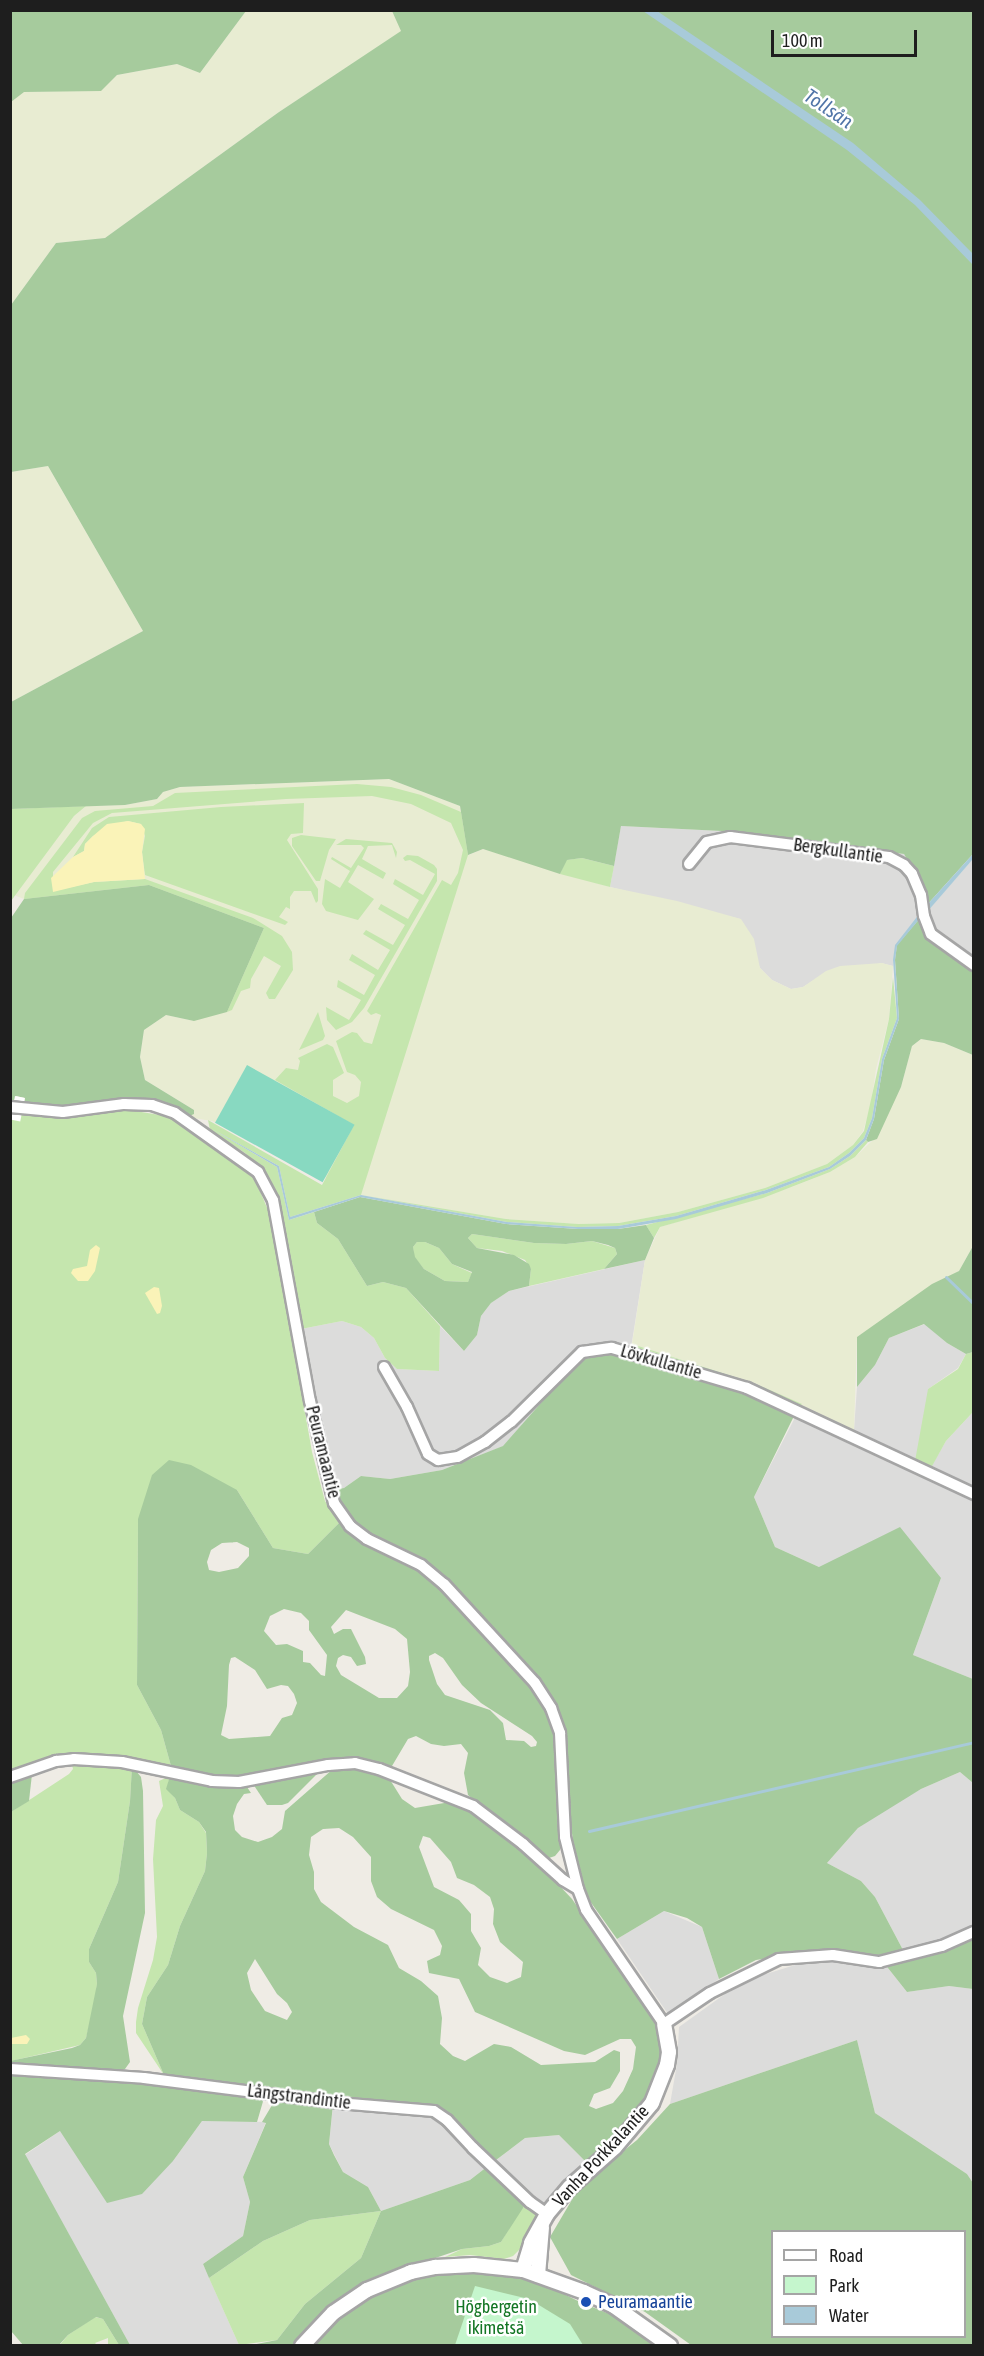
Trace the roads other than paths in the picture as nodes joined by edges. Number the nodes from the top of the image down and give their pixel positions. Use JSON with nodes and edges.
{"nodes":[{"id":1,"x":689,"y":864,"type":"dead end"},
{"id":2,"x":974,"y":965,"type":"edge"},
{"id":3,"x":10,"y":1107,"type":"edge"},
{"id":4,"x":384,"y":1367,"type":"dead end"},
{"id":5,"x":974,"y":1494,"type":"edge"},
{"id":6,"x":10,"y":1778,"type":"edge"},
{"id":7,"x":568,"y":1857,"type":"junction"},
{"id":8,"x":549,"y":1868,"type":"junction"},
{"id":9,"x":578,"y":1889,"type":"junction"},
{"id":10,"x":974,"y":1932,"type":"edge"},
{"id":11,"x":664,"y":2024,"type":"junction"},
{"id":12,"x":10,"y":2068,"type":"edge"},
{"id":13,"x":545,"y":2221,"type":"junction"},
{"id":14,"x":523,"y":2270,"type":"junction"},
{"id":15,"x":538,"y":2275,"type":"junction"},
{"id":16,"x":302,"y":2346,"type":"edge"},
{"id":17,"x":670,"y":2346,"type":"edge"}],
"edges":[{"from":1,"to":2,"type":"street","name":"Bergkullantie"},
{"from":3,"to":7,"type":"street","name":"Peuramaantie"},
{"from":4,"to":5,"type":"street","name":"Lövkullantie"},
{"from":6,"to":8,"type":"street"},
{"from":7,"to":8,"type":"street"},
{"from":7,"to":9,"type":"street","name":"Peuramaantie"},
{"from":8,"to":9,"type":"street"},
{"from":9,"to":11,"type":"street","name":"Peuramaantie"},
{"from":10,"to":11,"type":"street"},
{"from":11,"to":13,"type":"street","name":"Vanha Porkkalantie"},
{"from":12,"to":13,"type":"street","name":"Långstrandintie"},
{"from":13,"to":14,"type":"street","name":"Vanha Porkkalantie"},
{"from":13,"to":15,"type":"street","name":"Vanha Porkkalantie"},
{"from":14,"to":15,"type":"street"},
{"from":14,"to":16,"type":"street"},
{"from":15,"to":17,"type":"street"}]}
